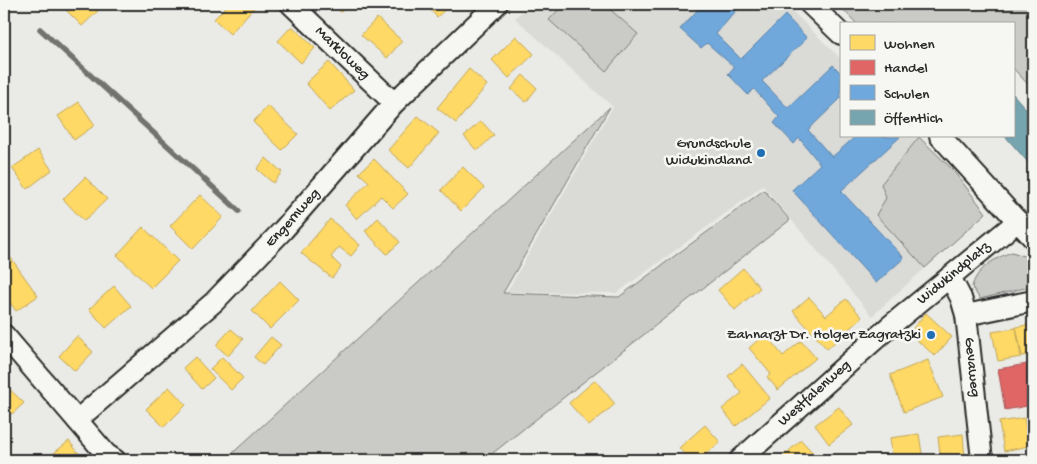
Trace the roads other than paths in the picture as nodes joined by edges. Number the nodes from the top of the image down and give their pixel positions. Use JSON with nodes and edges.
{"nodes":[{"id":1,"x":291,"y":4,"type":"edge"},
{"id":2,"x":497,"y":4,"type":"edge"},
{"id":3,"x":810,"y":4,"type":"edge"},
{"id":4,"x":840,"y":33,"type":"edge"},
{"id":5,"x":394,"y":103,"type":"junction"},
{"id":6,"x":942,"y":138,"type":"edge"},
{"id":7,"x":1018,"y":221,"type":"junction"},
{"id":8,"x":1033,"y":238,"type":"edge"},
{"id":9,"x":950,"y":277,"type":"junction"},
{"id":10,"x":1033,"y":301,"type":"edge"},
{"id":11,"x":966,"y":315,"type":"junction"},
{"id":12,"x":890,"y":326,"type":"joint"},
{"id":13,"x":4,"y":336,"type":"edge"},
{"id":14,"x":77,"y":420,"type":"junction"},
{"id":15,"x":115,"y":460,"type":"edge"},
{"id":16,"x":740,"y":460,"type":"edge"},
{"id":17,"x":982,"y":460,"type":"edge"}],
"edges":[{"from":1,"to":5,"type":"street","name":"Markloweg"},
{"from":2,"to":5,"type":"street","name":"Engernweg"},
{"from":3,"to":4,"type":"street"},
{"from":5,"to":14,"type":"street","name":"Engernweg"},
{"from":6,"to":7,"type":"street"},
{"from":7,"to":8,"type":"street"},
{"from":7,"to":9,"type":"street","name":"Widukindplatz"},
{"from":9,"to":11,"type":"street","name":"Gevaweg"},
{"from":9,"to":12,"type":"street","name":"Widukindplatz"},
{"from":10,"to":11,"type":"street"},
{"from":11,"to":17,"type":"street","name":"Gevaweg"},
{"from":12,"to":16,"type":"street","name":"Westfalenweg"},
{"from":13,"to":14,"type":"street"},
{"from":14,"to":15,"type":"street"}]}
